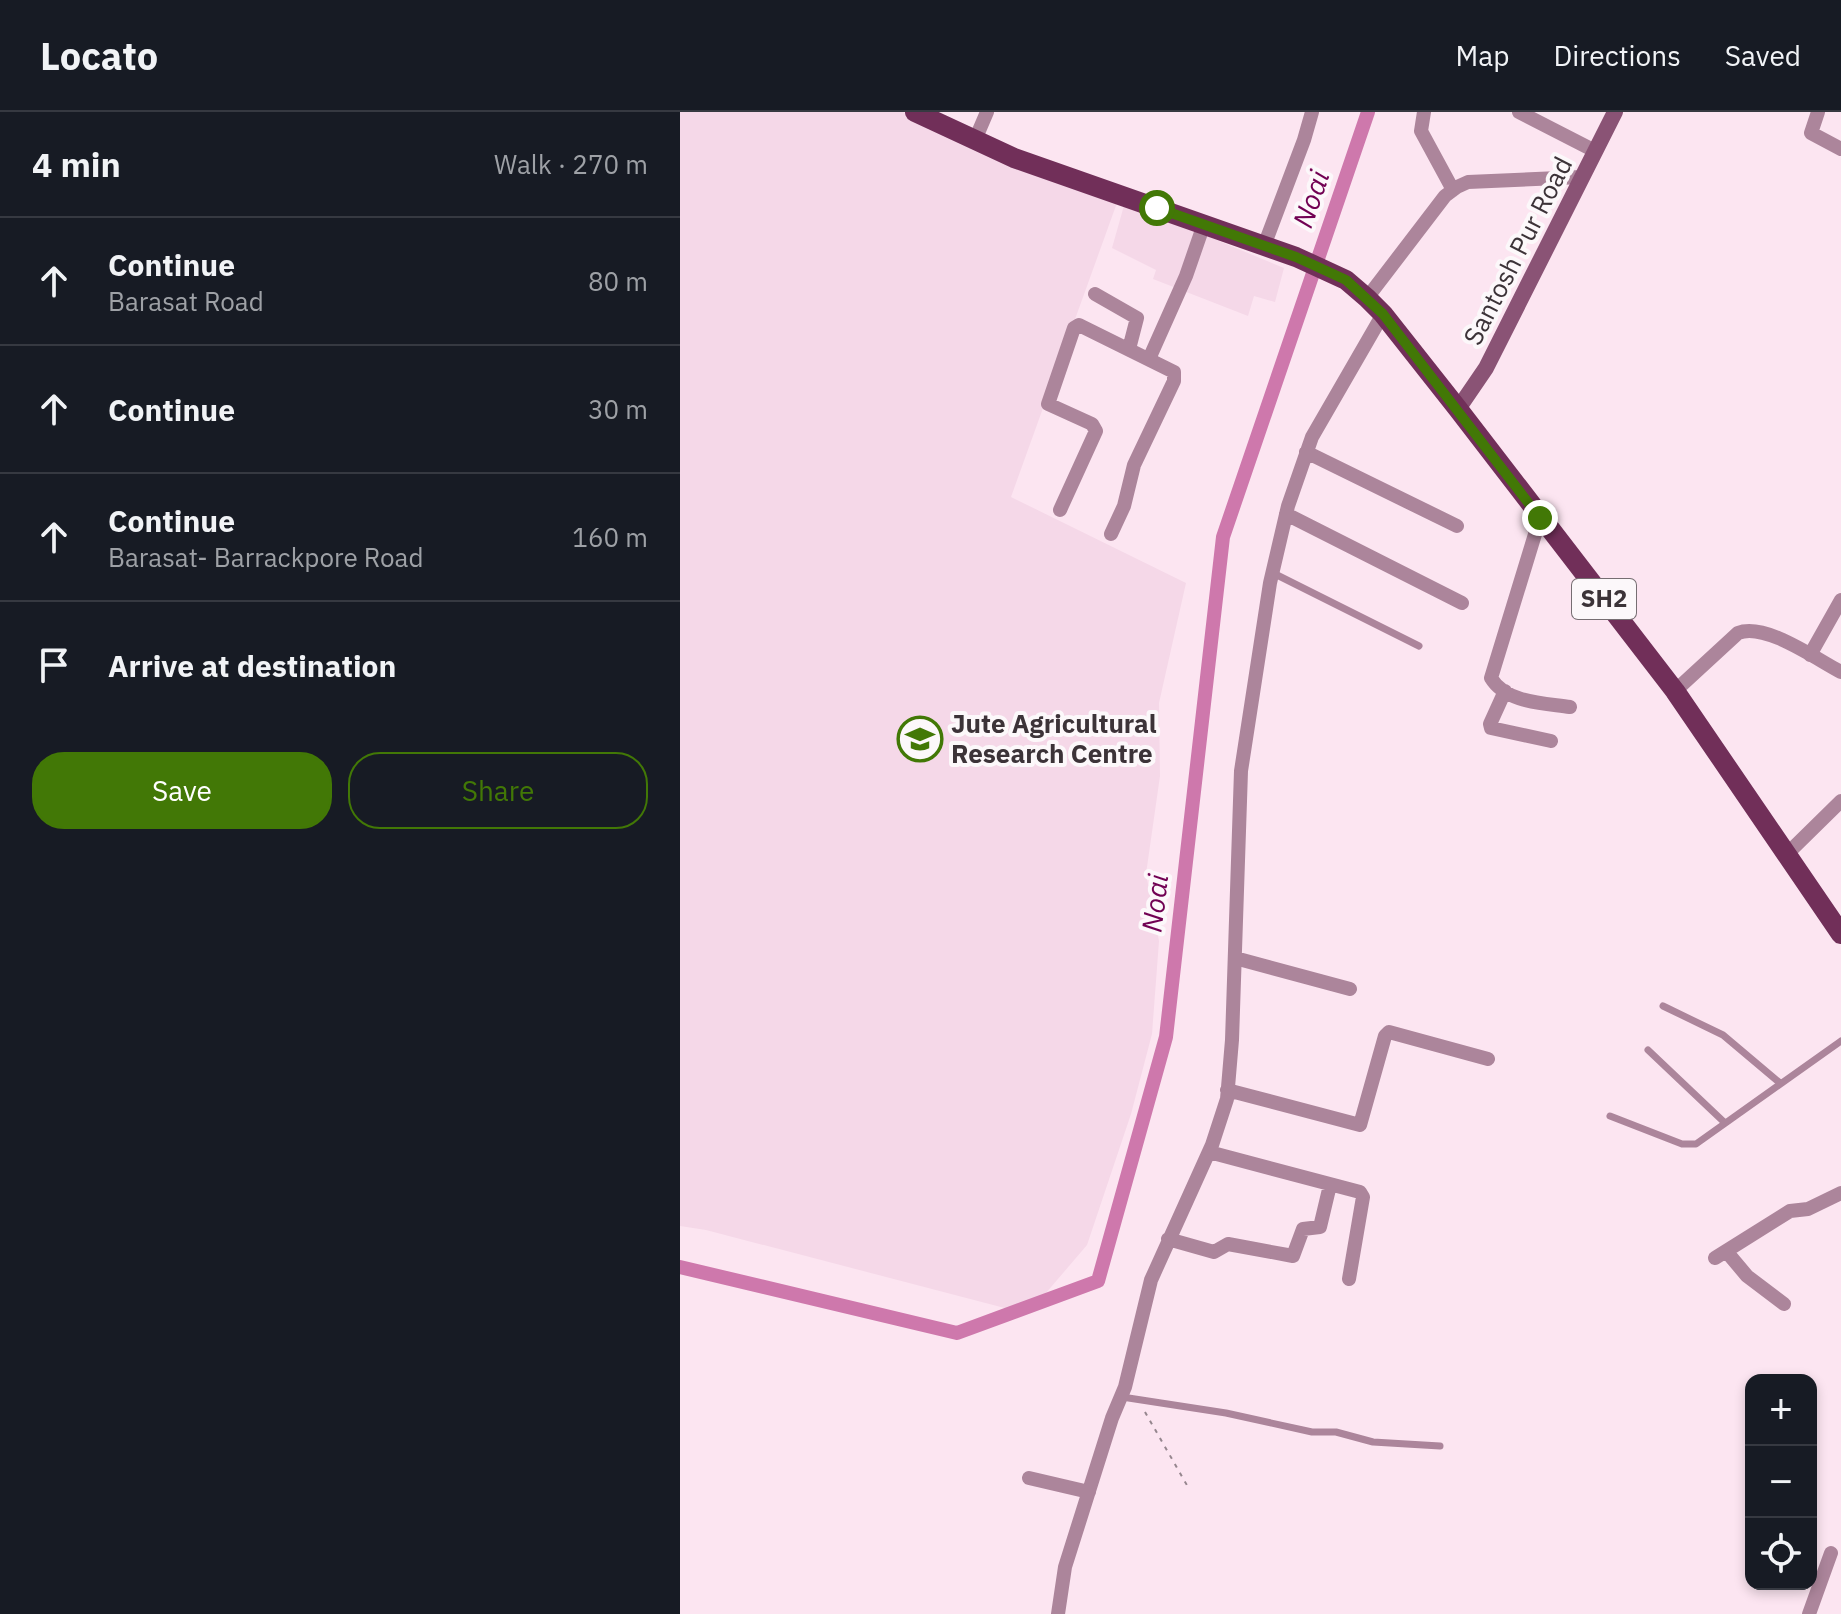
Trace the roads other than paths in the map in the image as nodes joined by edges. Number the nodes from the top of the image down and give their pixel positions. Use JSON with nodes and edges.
{"nodes":[{"id":1,"x":915,"y":112,"type":"edge"},
{"id":2,"x":987,"y":112,"type":"edge"},
{"id":3,"x":1312,"y":112,"type":"edge"},
{"id":4,"x":1424,"y":112,"type":"edge"},
{"id":5,"x":1519,"y":112,"type":"edge"},
{"id":6,"x":1615,"y":112,"type":"edge"},
{"id":7,"x":1818,"y":112,"type":"edge"},
{"id":8,"x":975,"y":140,"type":"junction"},
{"id":9,"x":1841,"y":149,"type":"edge"},
{"id":10,"x":1595,"y":151,"type":"junction"},
{"id":11,"x":1582,"y":177,"type":"junction"},
{"id":12,"x":1453,"y":190,"type":"junction"},
{"id":13,"x":1204,"y":224,"type":"junction"},
{"id":14,"x":1264,"y":246,"type":"junction"},
{"id":15,"x":1095,"y":294,"type":"dead end"},
{"id":16,"x":1367,"y":298,"type":"junction"},
{"id":17,"x":1383,"y":314,"type":"junction"},
{"id":18,"x":1129,"y":349,"type":"junction"},
{"id":19,"x":1149,"y":359,"type":"junction"},
{"id":20,"x":1458,"y":409,"type":"junction"},
{"id":21,"x":1306,"y":452,"type":"junction"},
{"id":22,"x":1060,"y":510,"type":"dead end"},
{"id":23,"x":1286,"y":514,"type":"junction"},
{"id":24,"x":1540,"y":518,"type":"junction"},
{"id":25,"x":1457,"y":526,"type":"dead end"},
{"id":26,"x":1111,"y":534,"type":"dead end"},
{"id":27,"x":1273,"y":573,"type":"junction"},
{"id":28,"x":1841,"y":600,"type":"edge"},
{"id":29,"x":1462,"y":603,"type":"dead end"},
{"id":30,"x":1419,"y":646,"type":"dead end"},
{"id":31,"x":1810,"y":655,"type":"junction"},
{"id":32,"x":1841,"y":672,"type":"edge"},
{"id":33,"x":1505,"y":691,"type":"junction"},
{"id":34,"x":1675,"y":691,"type":"junction"},
{"id":35,"x":1570,"y":707,"type":"dead end"},
{"id":36,"x":1551,"y":741,"type":"dead end"},
{"id":37,"x":1841,"y":801,"type":"edge"},
{"id":38,"x":1786,"y":855,"type":"junction"},
{"id":39,"x":1841,"y":934,"type":"edge"},
{"id":40,"x":1235,"y":958,"type":"junction"},
{"id":41,"x":1350,"y":989,"type":"dead end"},
{"id":42,"x":1663,"y":1006,"type":"dead end"},
{"id":43,"x":1841,"y":1041,"type":"edge"},
{"id":44,"x":1648,"y":1050,"type":"dead end"},
{"id":45,"x":1488,"y":1059,"type":"dead end"},
{"id":46,"x":1780,"y":1083,"type":"junction"},
{"id":47,"x":1227,"y":1090,"type":"junction"},
{"id":48,"x":1610,"y":1116,"type":"dead end"},
{"id":49,"x":1725,"y":1123,"type":"junction"},
{"id":50,"x":1209,"y":1152,"type":"junction"},
{"id":51,"x":1330,"y":1185,"type":"junction"},
{"id":52,"x":1841,"y":1193,"type":"edge"},
{"id":53,"x":1168,"y":1239,"type":"junction"},
{"id":54,"x":1349,"y":1279,"type":"dead end"},
{"id":55,"x":1784,"y":1304,"type":"dead end"},
{"id":56,"x":1122,"y":1397,"type":"junction"},
{"id":57,"x":1440,"y":1446,"type":"dead end"},
{"id":58,"x":1029,"y":1478,"type":"dead end"},
{"id":59,"x":1089,"y":1492,"type":"junction"},
{"id":60,"x":1831,"y":1553,"type":"dead end"},
{"id":61,"x":1058,"y":1614,"type":"edge"},
{"id":62,"x":1809,"y":1614,"type":"edge"}],
"edges":[{"from":1,"to":8,"type":"main road","number":"SH2"},
{"from":2,"to":8,"type":"street"},
{"from":3,"to":14,"type":"street"},
{"from":4,"to":12,"type":"street"},
{"from":5,"to":10,"type":"street"},
{"from":6,"to":10,"type":"main road","name":"Santosh Pur Road"},
{"from":7,"to":9,"type":"street"},
{"from":8,"to":13,"type":"main road","number":"SH2"},
{"from":10,"to":11,"type":"main road","name":"Santosh Pur Road"},
{"from":11,"to":12,"type":"street"},
{"from":11,"to":20,"type":"main road","name":"Santosh Pur Road"},
{"from":12,"to":16,"type":"street"},
{"from":13,"to":14,"type":"main road","number":"SH2"},
{"from":13,"to":19,"type":"street"},
{"from":14,"to":16,"type":"main road","number":"SH2"},
{"from":15,"to":18,"type":"street"},
{"from":16,"to":17,"type":"main road","number":"SH2"},
{"from":17,"to":20,"type":"main road","number":"SH2"},
{"from":17,"to":21,"type":"street"},
{"from":18,"to":19,"type":"street"},
{"from":18,"to":22,"type":"street"},
{"from":19,"to":26,"type":"street"},
{"from":20,"to":24,"type":"main road","number":"SH2"},
{"from":21,"to":23,"type":"street"},
{"from":21,"to":25,"type":"street"},
{"from":23,"to":27,"type":"street"},
{"from":23,"to":29,"type":"street"},
{"from":24,"to":33,"type":"street"},
{"from":24,"to":34,"type":"main road","number":"SH2"},
{"from":27,"to":30,"type":"lane"},
{"from":27,"to":40,"type":"street"},
{"from":28,"to":31,"type":"street"},
{"from":31,"to":32,"type":"street"},
{"from":31,"to":34,"type":"street"},
{"from":33,"to":35,"type":"street"},
{"from":33,"to":36,"type":"street"},
{"from":34,"to":38,"type":"main road","number":"SH2"},
{"from":37,"to":38,"type":"street"},
{"from":38,"to":39,"type":"main road","number":"SH2"},
{"from":40,"to":41,"type":"street"},
{"from":40,"to":47,"type":"street"},
{"from":42,"to":46,"type":"lane"},
{"from":43,"to":46,"type":"lane"},
{"from":44,"to":49,"type":"lane"},
{"from":45,"to":47,"type":"street"},
{"from":46,"to":49,"type":"lane"},
{"from":47,"to":50,"type":"street"},
{"from":48,"to":49,"type":"lane"},
{"from":50,"to":51,"type":"street"},
{"from":50,"to":53,"type":"street"},
{"from":51,"to":53,"type":"street"},
{"from":51,"to":54,"type":"street"},
{"from":52,"to":55,"type":"street"},
{"from":53,"to":56,"type":"street"},
{"from":56,"to":57,"type":"lane"},
{"from":56,"to":59,"type":"street"},
{"from":58,"to":59,"type":"street"},
{"from":59,"to":61,"type":"street"},
{"from":60,"to":62,"type":"street"}]}
